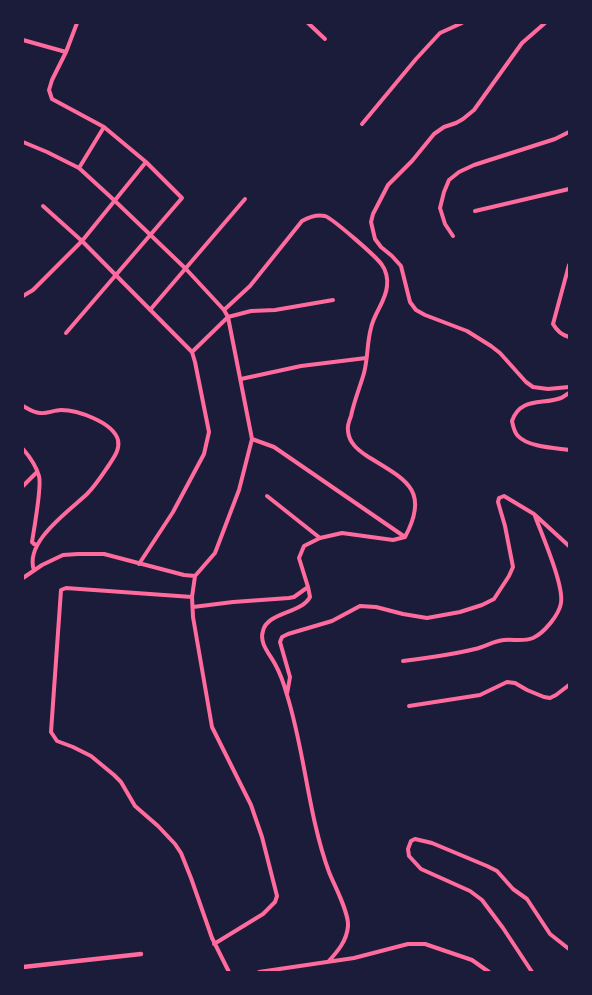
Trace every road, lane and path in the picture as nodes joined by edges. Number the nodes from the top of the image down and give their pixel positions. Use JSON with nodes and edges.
{"nodes":[{"id":1,"x":77,"y":23,"type":"edge"},
{"id":2,"x":308,"y":23,"type":"edge"},
{"id":3,"x":462,"y":23,"type":"edge"},
{"id":4,"x":545,"y":23,"type":"edge"},
{"id":5,"x":325,"y":39,"type":"dead end"},
{"id":6,"x":23,"y":40,"type":"edge"},
{"id":7,"x":66,"y":52,"type":"junction"},
{"id":8,"x":362,"y":124,"type":"dead end"},
{"id":9,"x":104,"y":127,"type":"junction"},
{"id":10,"x":569,"y":132,"type":"edge"},
{"id":11,"x":23,"y":142,"type":"edge"},
{"id":12,"x":146,"y":162,"type":"junction"},
{"id":13,"x":78,"y":168,"type":"junction"},
{"id":14,"x":569,"y":189,"type":"edge"},
{"id":15,"x":245,"y":199,"type":"dead end"},
{"id":16,"x":115,"y":201,"type":"junction"},
{"id":17,"x":43,"y":206,"type":"dead end"},
{"id":18,"x":475,"y":211,"type":"dead end"},
{"id":19,"x":150,"y":235,"type":"junction"},
{"id":20,"x":453,"y":236,"type":"dead end"},
{"id":21,"x":82,"y":241,"type":"junction"},
{"id":22,"x":569,"y":265,"type":"edge"},
{"id":23,"x":186,"y":269,"type":"junction"},
{"id":24,"x":115,"y":275,"type":"junction"},
{"id":25,"x":23,"y":296,"type":"edge"},
{"id":26,"x":333,"y":300,"type":"dead end"},
{"id":27,"x":150,"y":310,"type":"junction"},
{"id":28,"x":224,"y":310,"type":"junction"},
{"id":29,"x":228,"y":317,"type":"junction"},
{"id":30,"x":66,"y":333,"type":"dead end"},
{"id":31,"x":569,"y":337,"type":"edge"},
{"id":32,"x":192,"y":352,"type":"junction"},
{"id":33,"x":366,"y":358,"type":"junction"},
{"id":34,"x":241,"y":380,"type":"junction"},
{"id":35,"x":569,"y":386,"type":"edge"},
{"id":36,"x":569,"y":393,"type":"edge"},
{"id":37,"x":23,"y":406,"type":"edge"},
{"id":38,"x":252,"y":439,"type":"junction"},
{"id":39,"x":23,"y":449,"type":"edge"},
{"id":40,"x":569,"y":450,"type":"edge"},
{"id":41,"x":37,"y":472,"type":"junction"},
{"id":42,"x":23,"y":486,"type":"edge"},
{"id":43,"x":267,"y":496,"type":"dead end"},
{"id":44,"x":534,"y":514,"type":"junction"},
{"id":45,"x":405,"y":536,"type":"junction"},
{"id":46,"x":320,"y":538,"type":"junction"},
{"id":47,"x":37,"y":545,"type":"junction"},
{"id":48,"x":569,"y":546,"type":"edge"},
{"id":49,"x":139,"y":564,"type":"junction"},
{"id":50,"x":34,"y":570,"type":"junction"},
{"id":51,"x":195,"y":576,"type":"junction"},
{"id":52,"x":23,"y":578,"type":"edge"},
{"id":53,"x":308,"y":586,"type":"junction"},
{"id":54,"x":192,"y":597,"type":"junction"},
{"id":55,"x":193,"y":607,"type":"junction"},
{"id":56,"x":403,"y":662,"type":"dead end"},
{"id":57,"x":569,"y":685,"type":"edge"},
{"id":58,"x":287,"y":695,"type":"junction"},
{"id":59,"x":408,"y":706,"type":"dead end"},
{"id":60,"x":214,"y":944,"type":"junction"},
{"id":61,"x":569,"y":949,"type":"edge"},
{"id":62,"x":141,"y":954,"type":"dead end"},
{"id":63,"x":328,"y":962,"type":"junction"},
{"id":64,"x":23,"y":967,"type":"edge"},
{"id":65,"x":229,"y":972,"type":"edge"},
{"id":66,"x":259,"y":972,"type":"edge"},
{"id":67,"x":490,"y":972,"type":"edge"},
{"id":68,"x":532,"y":972,"type":"edge"}],
"edges":[{"from":1,"to":7,"type":"street"},
{"from":2,"to":5,"type":"street"},
{"from":3,"to":8,"type":"street"},
{"from":4,"to":35,"type":"street"},
{"from":6,"to":7,"type":"street"},
{"from":7,"to":9,"type":"street"},
{"from":9,"to":12,"type":"street"},
{"from":9,"to":13,"type":"street"},
{"from":10,"to":20,"type":"street"},
{"from":11,"to":13,"type":"street"},
{"from":12,"to":16,"type":"street"},
{"from":12,"to":19,"type":"street"},
{"from":13,"to":16,"type":"street"},
{"from":14,"to":18,"type":"street"},
{"from":15,"to":23,"type":"street"},
{"from":16,"to":19,"type":"street"},
{"from":16,"to":21,"type":"street"},
{"from":17,"to":21,"type":"street"},
{"from":19,"to":23,"type":"street"},
{"from":19,"to":24,"type":"street"},
{"from":21,"to":24,"type":"street"},
{"from":21,"to":25,"type":"street"},
{"from":22,"to":31,"type":"street"},
{"from":23,"to":27,"type":"street"},
{"from":23,"to":28,"type":"street"},
{"from":24,"to":27,"type":"street"},
{"from":24,"to":30,"type":"street"},
{"from":26,"to":29,"type":"street"},
{"from":27,"to":32,"type":"street"},
{"from":28,"to":29,"type":"street"},
{"from":28,"to":33,"type":"street"},
{"from":29,"to":32,"type":"street"},
{"from":29,"to":34,"type":"street"},
{"from":32,"to":49,"type":"street"},
{"from":33,"to":34,"type":"street"},
{"from":33,"to":45,"type":"street"},
{"from":34,"to":38,"type":"street"},
{"from":36,"to":40,"type":"street"},
{"from":37,"to":47,"type":"street"},
{"from":38,"to":45,"type":"street"},
{"from":38,"to":51,"type":"street"},
{"from":39,"to":41,"type":"street"},
{"from":41,"to":42,"type":"street"},
{"from":41,"to":47,"type":"street"},
{"from":43,"to":46,"type":"street"},
{"from":44,"to":48,"type":"street"},
{"from":44,"to":56,"type":"street"},
{"from":44,"to":58,"type":"street"},
{"from":45,"to":46,"type":"street"},
{"from":46,"to":53,"type":"street"},
{"from":47,"to":50,"type":"street"},
{"from":49,"to":50,"type":"street"},
{"from":49,"to":51,"type":"street"},
{"from":50,"to":52,"type":"street"},
{"from":51,"to":54,"type":"street"},
{"from":53,"to":55,"type":"street"},
{"from":53,"to":58,"type":"street"},
{"from":54,"to":55,"type":"street"},
{"from":54,"to":60,"type":"street"},
{"from":55,"to":60,"type":"street"},
{"from":57,"to":59,"type":"street"},
{"from":58,"to":63,"type":"street"},
{"from":60,"to":65,"type":"street"},
{"from":61,"to":68,"type":"street"},
{"from":62,"to":64,"type":"street"},
{"from":63,"to":66,"type":"street"},
{"from":63,"to":67,"type":"street"}]}
